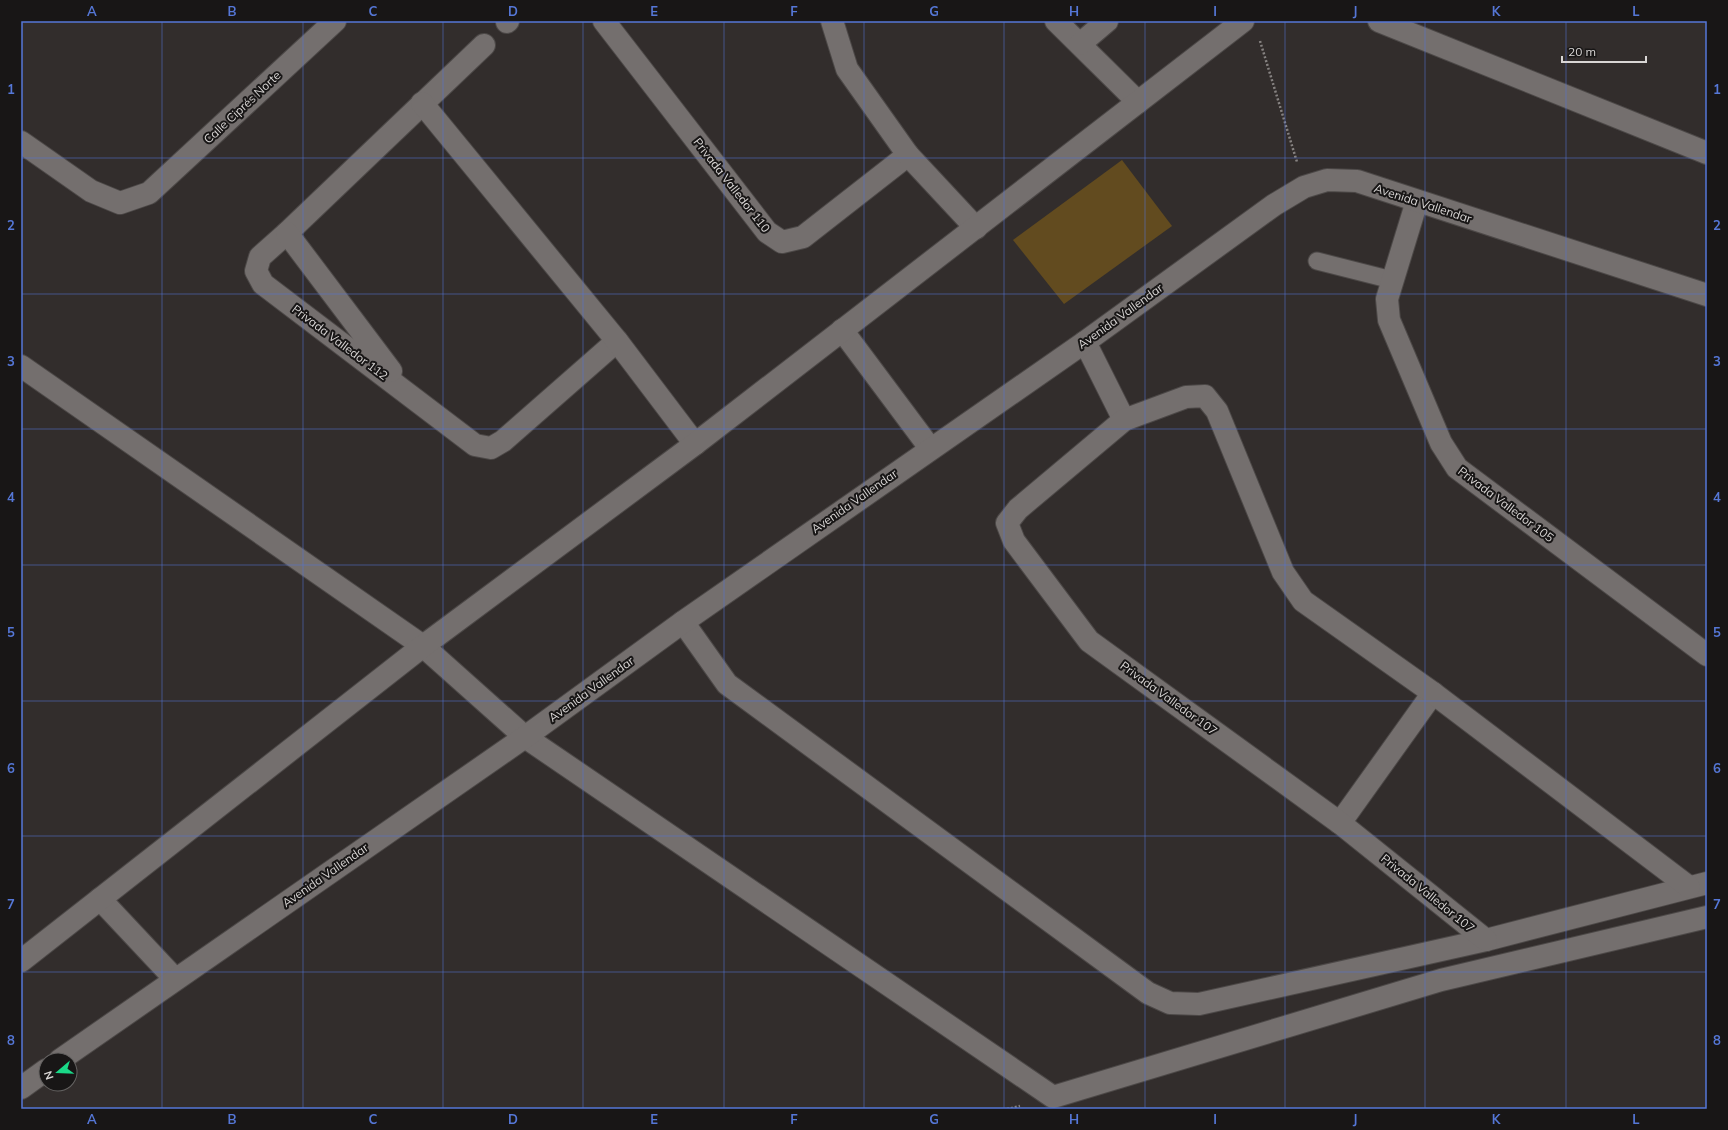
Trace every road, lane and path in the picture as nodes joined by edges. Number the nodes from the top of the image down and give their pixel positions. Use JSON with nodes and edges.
{"nodes":[{"id":1,"x":335,"y":21,"type":"edge"},
{"id":2,"x":604,"y":21,"type":"edge"},
{"id":3,"x":832,"y":21,"type":"edge"},
{"id":4,"x":1056,"y":21,"type":"edge"},
{"id":5,"x":1107,"y":21,"type":"edge"},
{"id":6,"x":1243,"y":21,"type":"edge"},
{"id":7,"x":1379,"y":21,"type":"edge"},
{"id":8,"x":1259,"y":36,"type":"dead end"},
{"id":9,"x":1080,"y":44,"type":"junction"},
{"id":10,"x":484,"y":45,"type":"dead end"},
{"id":11,"x":1138,"y":102,"type":"junction"},
{"id":12,"x":422,"y":103,"type":"junction"},
{"id":13,"x":21,"y":142,"type":"edge"},
{"id":14,"x":1707,"y":153,"type":"edge"},
{"id":15,"x":908,"y":155,"type":"junction"},
{"id":16,"x":1304,"y":187,"type":"junction"},
{"id":17,"x":1417,"y":201,"type":"junction"},
{"id":18,"x":976,"y":228,"type":"junction"},
{"id":19,"x":287,"y":233,"type":"junction"},
{"id":20,"x":1317,"y":261,"type":"dead end"},
{"id":21,"x":1392,"y":280,"type":"junction"},
{"id":22,"x":1707,"y":295,"type":"edge"},
{"id":23,"x":842,"y":330,"type":"junction"},
{"id":24,"x":617,"y":341,"type":"junction"},
{"id":25,"x":1085,"y":342,"type":"junction"},
{"id":26,"x":21,"y":366,"type":"edge"},
{"id":27,"x":406,"y":392,"type":"junction"},
{"id":28,"x":1124,"y":420,"type":"junction"},
{"id":29,"x":696,"y":444,"type":"junction"},
{"id":30,"x":930,"y":448,"type":"junction"},
{"id":31,"x":682,"y":622,"type":"junction"},
{"id":32,"x":423,"y":646,"type":"junction"},
{"id":33,"x":1707,"y":655,"type":"edge"},
{"id":34,"x":1433,"y":693,"type":"junction"},
{"id":35,"x":525,"y":737,"type":"junction"},
{"id":36,"x":1340,"y":823,"type":"junction"},
{"id":37,"x":1698,"y":885,"type":"edge"},
{"id":38,"x":100,"y":898,"type":"junction"},
{"id":39,"x":1707,"y":917,"type":"edge"},
{"id":40,"x":1486,"y":940,"type":"junction"},
{"id":41,"x":21,"y":961,"type":"edge"},
{"id":42,"x":175,"y":979,"type":"junction"},
{"id":43,"x":71,"y":1052,"type":"edge"},
{"id":44,"x":38,"y":1076,"type":"edge"},
{"id":45,"x":21,"y":1088,"type":"edge"}],
"edges":[{"from":1,"to":13,"type":"street","name":"Calle Ciprés Norte"},
{"from":2,"to":15,"type":"street","name":"Privada Valledor 110"},
{"from":3,"to":15,"type":"street"},
{"from":4,"to":9,"type":"street"},
{"from":5,"to":9,"type":"street"},
{"from":6,"to":11,"type":"street"},
{"from":7,"to":14,"type":"street"},
{"from":8,"to":16,"type":"path"},
{"from":9,"to":11,"type":"street"},
{"from":10,"to":12,"type":"street","name":"Privada Valledor 112"},
{"from":11,"to":18,"type":"street"},
{"from":12,"to":19,"type":"street","name":"Privada Valledor 112"},
{"from":12,"to":24,"type":"street"},
{"from":15,"to":18,"type":"street"},
{"from":16,"to":17,"type":"street","name":"Avenida Vallendar"},
{"from":16,"to":25,"type":"street","name":"Avenida Vallendar"},
{"from":17,"to":21,"type":"street","name":"Privada Valledor 105"},
{"from":17,"to":22,"type":"street","name":"Avenida Vallendar"},
{"from":18,"to":23,"type":"street"},
{"from":19,"to":27,"type":"street"},
{"from":19,"to":27,"type":"street","name":"Privada Valledor 112"},
{"from":20,"to":21,"type":"lane"},
{"from":21,"to":33,"type":"street","name":"Privada Valledor 105"},
{"from":23,"to":29,"type":"street"},
{"from":23,"to":30,"type":"street"},
{"from":24,"to":27,"type":"street","name":"Privada Valledor 112"},
{"from":24,"to":29,"type":"street"},
{"from":25,"to":28,"type":"street"},
{"from":25,"to":30,"type":"street","name":"Avenida Vallendar"},
{"from":26,"to":32,"type":"street"},
{"from":28,"to":34,"type":"street","name":"Privada Valledor 107"},
{"from":28,"to":36,"type":"street","name":"Privada Valledor 107"},
{"from":29,"to":32,"type":"street"},
{"from":30,"to":31,"type":"street","name":"Avenida Vallendar"},
{"from":31,"to":35,"type":"street","name":"Avenida Vallendar"},
{"from":31,"to":40,"type":"street","name":"Privada Valledor 107"},
{"from":32,"to":35,"type":"street"},
{"from":32,"to":38,"type":"street"},
{"from":34,"to":36,"type":"street"},
{"from":34,"to":37,"type":"street","name":"Privada Valledor 107"},
{"from":35,"to":39,"type":"street"},
{"from":35,"to":42,"type":"street","name":"Avenida Vallendar"},
{"from":36,"to":40,"type":"street","name":"Privada Valledor 107"},
{"from":37,"to":40,"type":"street","name":"Privada Valledor 107"},
{"from":38,"to":41,"type":"street"},
{"from":38,"to":42,"type":"street"},
{"from":42,"to":43,"type":"street","name":"Avenida Vallendar"},
{"from":44,"to":45,"type":"street"}]}
